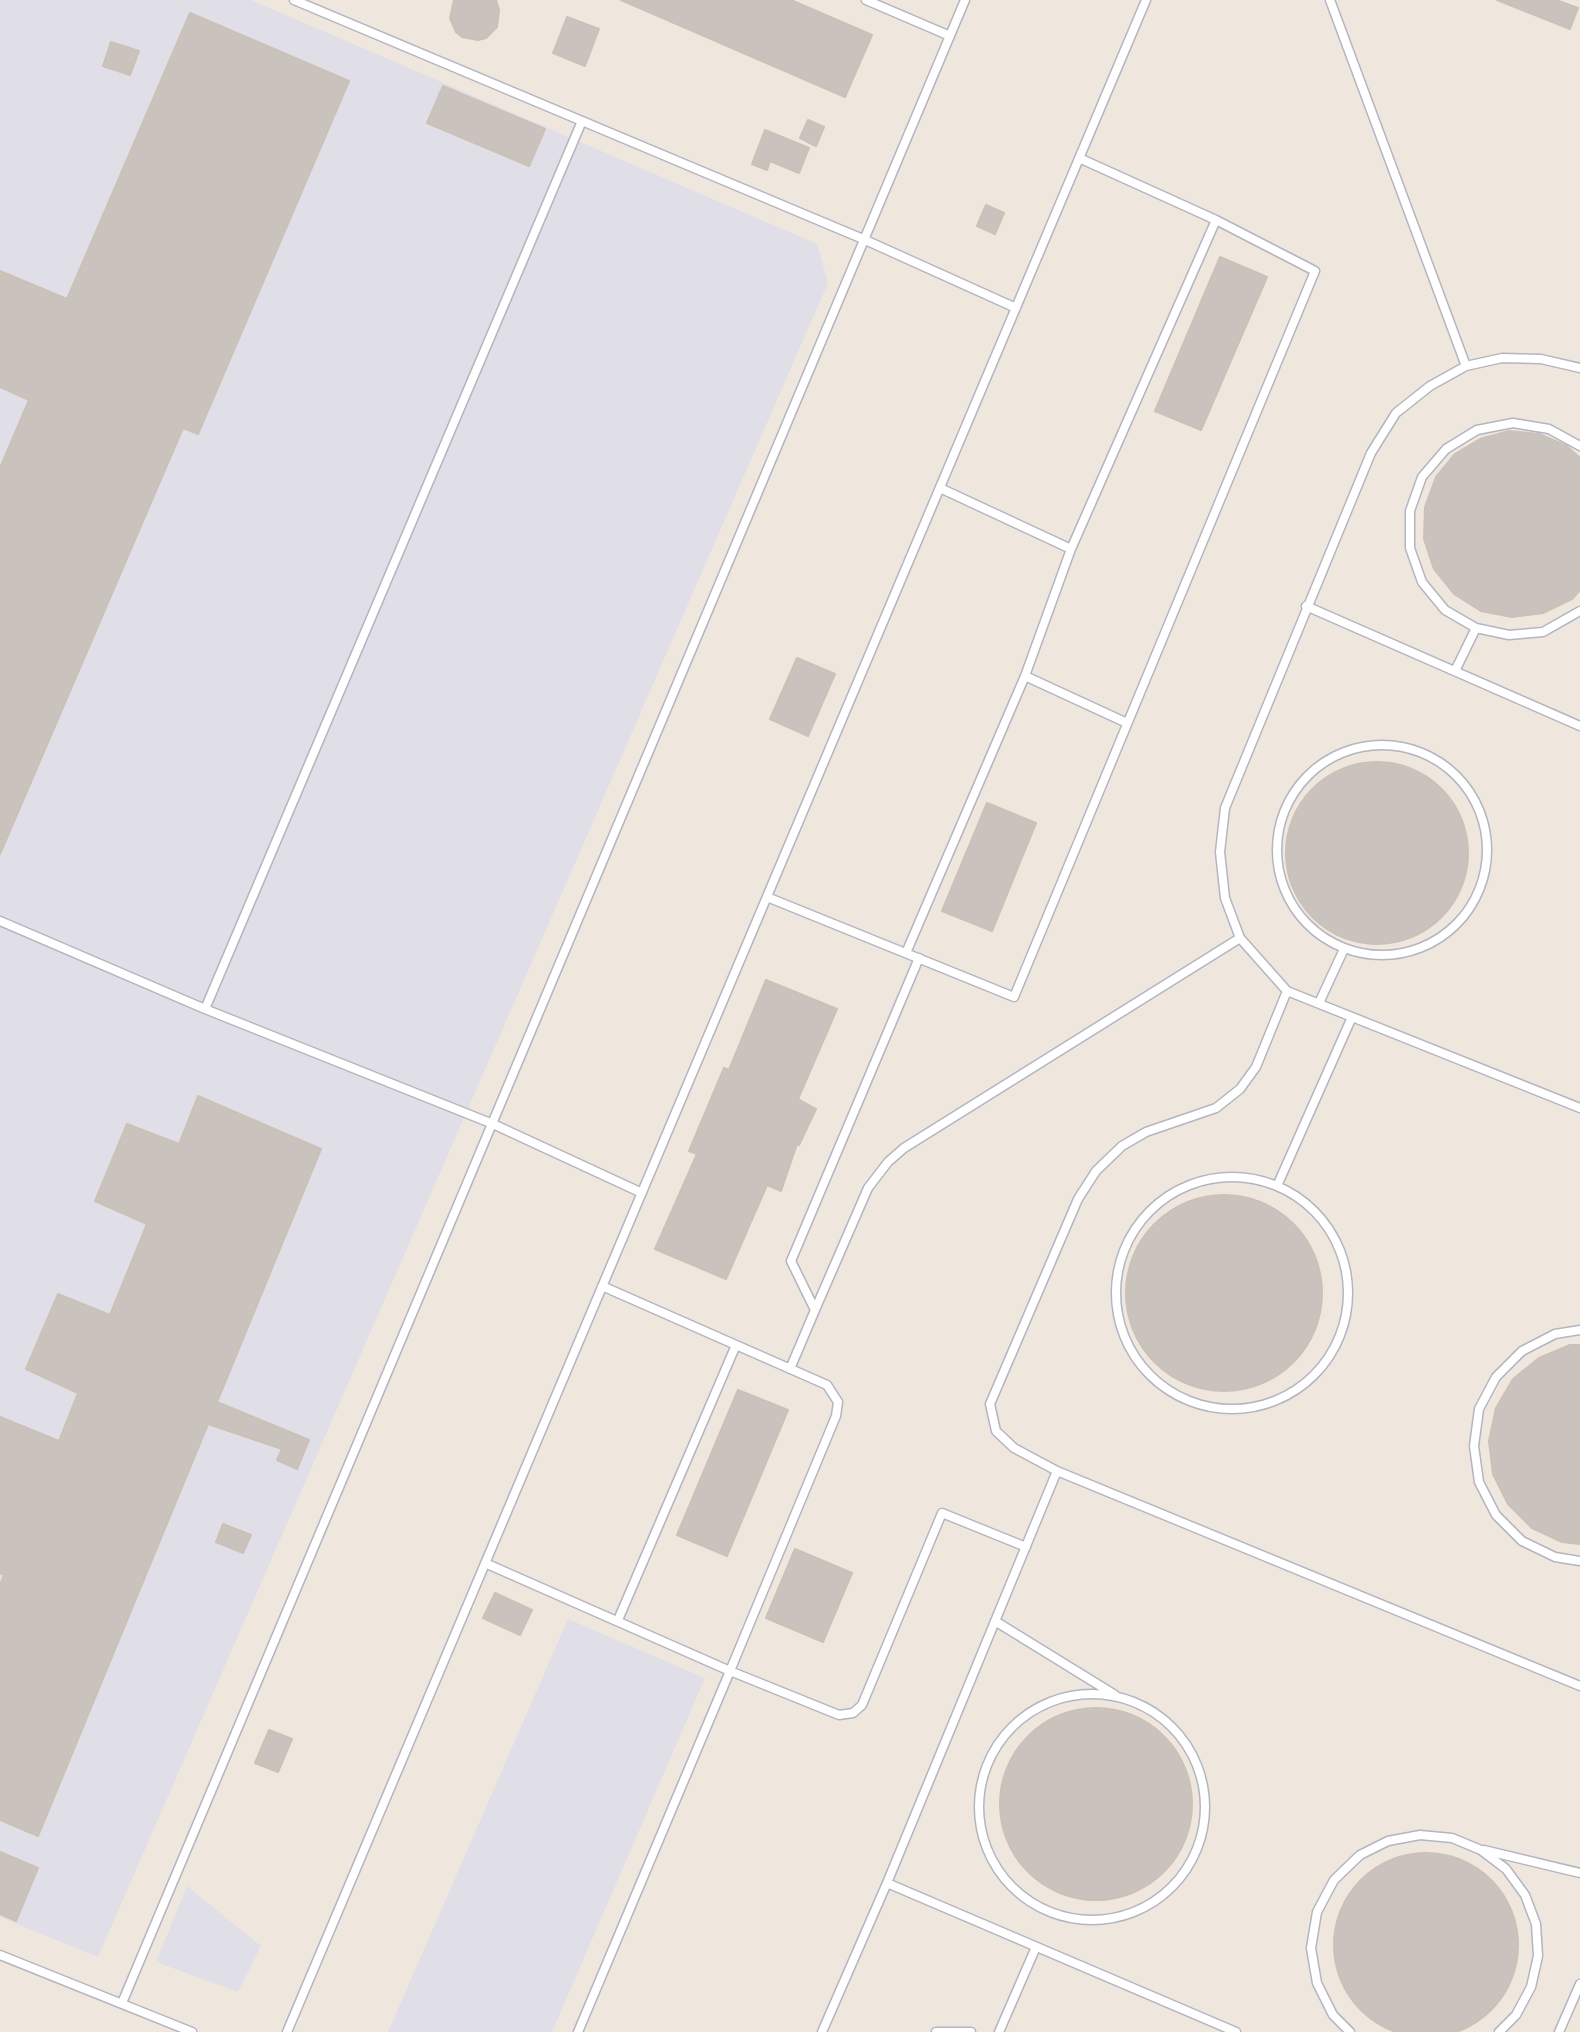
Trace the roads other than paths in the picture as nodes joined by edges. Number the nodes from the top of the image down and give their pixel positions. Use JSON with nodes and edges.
{"nodes":[{"id":1,"x":294,"y":0,"type":"edge"},
{"id":2,"x":866,"y":0,"type":"edge"},
{"id":3,"x":965,"y":0,"type":"edge"},
{"id":4,"x":1146,"y":0,"type":"edge"},
{"id":5,"x":1330,"y":0,"type":"edge"},
{"id":6,"x":950,"y":36,"type":"junction"},
{"id":7,"x":582,"y":121,"type":"junction"},
{"id":8,"x":1079,"y":158,"type":"junction"},
{"id":9,"x":1216,"y":220,"type":"junction"},
{"id":10,"x":863,"y":239,"type":"junction"},
{"id":11,"x":1016,"y":308,"type":"junction"},
{"id":12,"x":1466,"y":366,"type":"junction"},
{"id":13,"x":1580,"y":368,"type":"edge"},
{"id":14,"x":1580,"y":446,"type":"edge"},
{"id":15,"x":940,"y":488,"type":"junction"},
{"id":16,"x":1071,"y":549,"type":"junction"},
{"id":17,"x":1306,"y":606,"type":"junction"},
{"id":18,"x":1580,"y":611,"type":"edge"},
{"id":19,"x":1476,"y":628,"type":"junction"},
{"id":20,"x":1455,"y":671,"type":"junction"},
{"id":21,"x":1025,"y":676,"type":"junction"},
{"id":22,"x":1128,"y":723,"type":"junction"},
{"id":23,"x":1580,"y":726,"type":"edge"},
{"id":24,"x":767,"y":897,"type":"junction"},
{"id":25,"x":0,"y":921,"type":"edge"},
{"id":26,"x":1240,"y":938,"type":"junction"},
{"id":27,"x":1344,"y":949,"type":"junction"},
{"id":28,"x":906,"y":953,"type":"junction"},
{"id":29,"x":919,"y":958,"type":"junction"},
{"id":30,"x":1287,"y":991,"type":"junction"},
{"id":31,"x":1319,"y":1003,"type":"junction"},
{"id":32,"x":205,"y":1009,"type":"junction"},
{"id":33,"x":1352,"y":1017,"type":"junction"},
{"id":34,"x":1580,"y":1108,"type":"edge"},
{"id":35,"x":493,"y":1124,"type":"junction"},
{"id":36,"x":1278,"y":1186,"type":"junction"},
{"id":37,"x":642,"y":1193,"type":"junction"},
{"id":38,"x":602,"y":1286,"type":"junction"},
{"id":39,"x":815,"y":1310,"type":"junction"},
{"id":40,"x":1580,"y":1330,"type":"edge"},
{"id":41,"x":736,"y":1345,"type":"junction"},
{"id":42,"x":790,"y":1369,"type":"junction"},
{"id":43,"x":1057,"y":1471,"type":"junction"},
{"id":44,"x":1026,"y":1547,"type":"junction"},
{"id":45,"x":1580,"y":1561,"type":"edge"},
{"id":46,"x":485,"y":1563,"type":"junction"},
{"id":47,"x":618,"y":1620,"type":"junction"},
{"id":48,"x":995,"y":1621,"type":"junction"},
{"id":49,"x":730,"y":1671,"type":"junction"},
{"id":50,"x":1580,"y":1686,"type":"edge"},
{"id":51,"x":1119,"y":1697,"type":"junction"},
{"id":52,"x":1481,"y":1850,"type":"junction"},
{"id":53,"x":1580,"y":1873,"type":"edge"},
{"id":54,"x":887,"y":1883,"type":"junction"},
{"id":55,"x":1037,"y":1947,"type":"junction"},
{"id":56,"x":0,"y":1955,"type":"edge"},
{"id":57,"x":1580,"y":1984,"type":"edge"},
{"id":58,"x":122,"y":2003,"type":"junction"},
{"id":59,"x":192,"y":2032,"type":"edge"},
{"id":60,"x":287,"y":2032,"type":"edge"},
{"id":61,"x":578,"y":2032,"type":"edge"},
{"id":62,"x":822,"y":2032,"type":"edge"},
{"id":63,"x":936,"y":2032,"type":"edge"},
{"id":64,"x":971,"y":2032,"type":"edge"},
{"id":65,"x":999,"y":2032,"type":"edge"},
{"id":66,"x":1236,"y":2032,"type":"edge"},
{"id":67,"x":1350,"y":2032,"type":"edge"},
{"id":68,"x":1500,"y":2032,"type":"edge"},
{"id":69,"x":1559,"y":2032,"type":"edge"}],
"edges":[{"from":1,"to":7,"type":"lane"},
{"from":2,"to":6,"type":"lane"},
{"from":3,"to":6,"type":"lane"},
{"from":4,"to":8,"type":"lane"},
{"from":5,"to":12,"type":"lane"},
{"from":6,"to":10,"type":"lane"},
{"from":7,"to":10,"type":"lane"},
{"from":7,"to":32,"type":"lane"},
{"from":8,"to":9,"type":"lane"},
{"from":8,"to":11,"type":"lane"},
{"from":9,"to":16,"type":"lane"},
{"from":9,"to":22,"type":"lane"},
{"from":10,"to":11,"type":"lane"},
{"from":10,"to":35,"type":"lane"},
{"from":11,"to":15,"type":"lane"},
{"from":12,"to":13,"type":"lane"},
{"from":12,"to":17,"type":"lane"},
{"from":14,"to":19,"type":"lane"},
{"from":15,"to":16,"type":"lane"},
{"from":15,"to":24,"type":"lane"},
{"from":16,"to":21,"type":"lane"},
{"from":17,"to":20,"type":"lane"},
{"from":17,"to":26,"type":"lane"},
{"from":18,"to":19,"type":"lane"},
{"from":19,"to":20,"type":"lane"},
{"from":20,"to":23,"type":"lane"},
{"from":21,"to":22,"type":"lane"},
{"from":21,"to":28,"type":"lane"},
{"from":22,"to":29,"type":"lane"},
{"from":24,"to":28,"type":"lane"},
{"from":24,"to":37,"type":"lane"},
{"from":25,"to":32,"type":"lane"},
{"from":26,"to":30,"type":"lane"},
{"from":26,"to":39,"type":"lane"},
{"from":27,"to":27,"type":"lane"},
{"from":27,"to":31,"type":"lane"},
{"from":28,"to":29,"type":"lane"},
{"from":29,"to":39,"type":"lane"},
{"from":30,"to":31,"type":"lane"},
{"from":30,"to":43,"type":"lane"},
{"from":31,"to":33,"type":"lane"},
{"from":32,"to":35,"type":"lane"},
{"from":33,"to":34,"type":"lane"},
{"from":33,"to":36,"type":"lane"},
{"from":35,"to":37,"type":"lane"},
{"from":35,"to":58,"type":"lane"},
{"from":36,"to":36,"type":"lane"},
{"from":37,"to":38,"type":"lane"},
{"from":38,"to":41,"type":"lane"},
{"from":38,"to":46,"type":"lane"},
{"from":39,"to":42,"type":"lane"},
{"from":40,"to":45,"type":"lane"},
{"from":41,"to":42,"type":"lane"},
{"from":41,"to":47,"type":"lane"},
{"from":42,"to":49,"type":"lane"},
{"from":43,"to":44,"type":"lane"},
{"from":43,"to":50,"type":"lane"},
{"from":44,"to":48,"type":"lane"},
{"from":44,"to":49,"type":"lane"},
{"from":46,"to":47,"type":"lane"},
{"from":46,"to":60,"type":"lane"},
{"from":47,"to":49,"type":"lane"},
{"from":48,"to":51,"type":"lane"},
{"from":48,"to":54,"type":"lane"},
{"from":49,"to":61,"type":"lane"},
{"from":51,"to":51,"type":"lane"},
{"from":52,"to":53,"type":"lane"},
{"from":52,"to":67,"type":"lane"},
{"from":52,"to":68,"type":"lane"},
{"from":54,"to":55,"type":"lane"},
{"from":54,"to":62,"type":"lane"},
{"from":55,"to":65,"type":"lane"},
{"from":55,"to":66,"type":"lane"},
{"from":56,"to":58,"type":"lane"},
{"from":57,"to":69,"type":"lane"},
{"from":58,"to":59,"type":"lane"},
{"from":63,"to":64,"type":"lane"}]}
